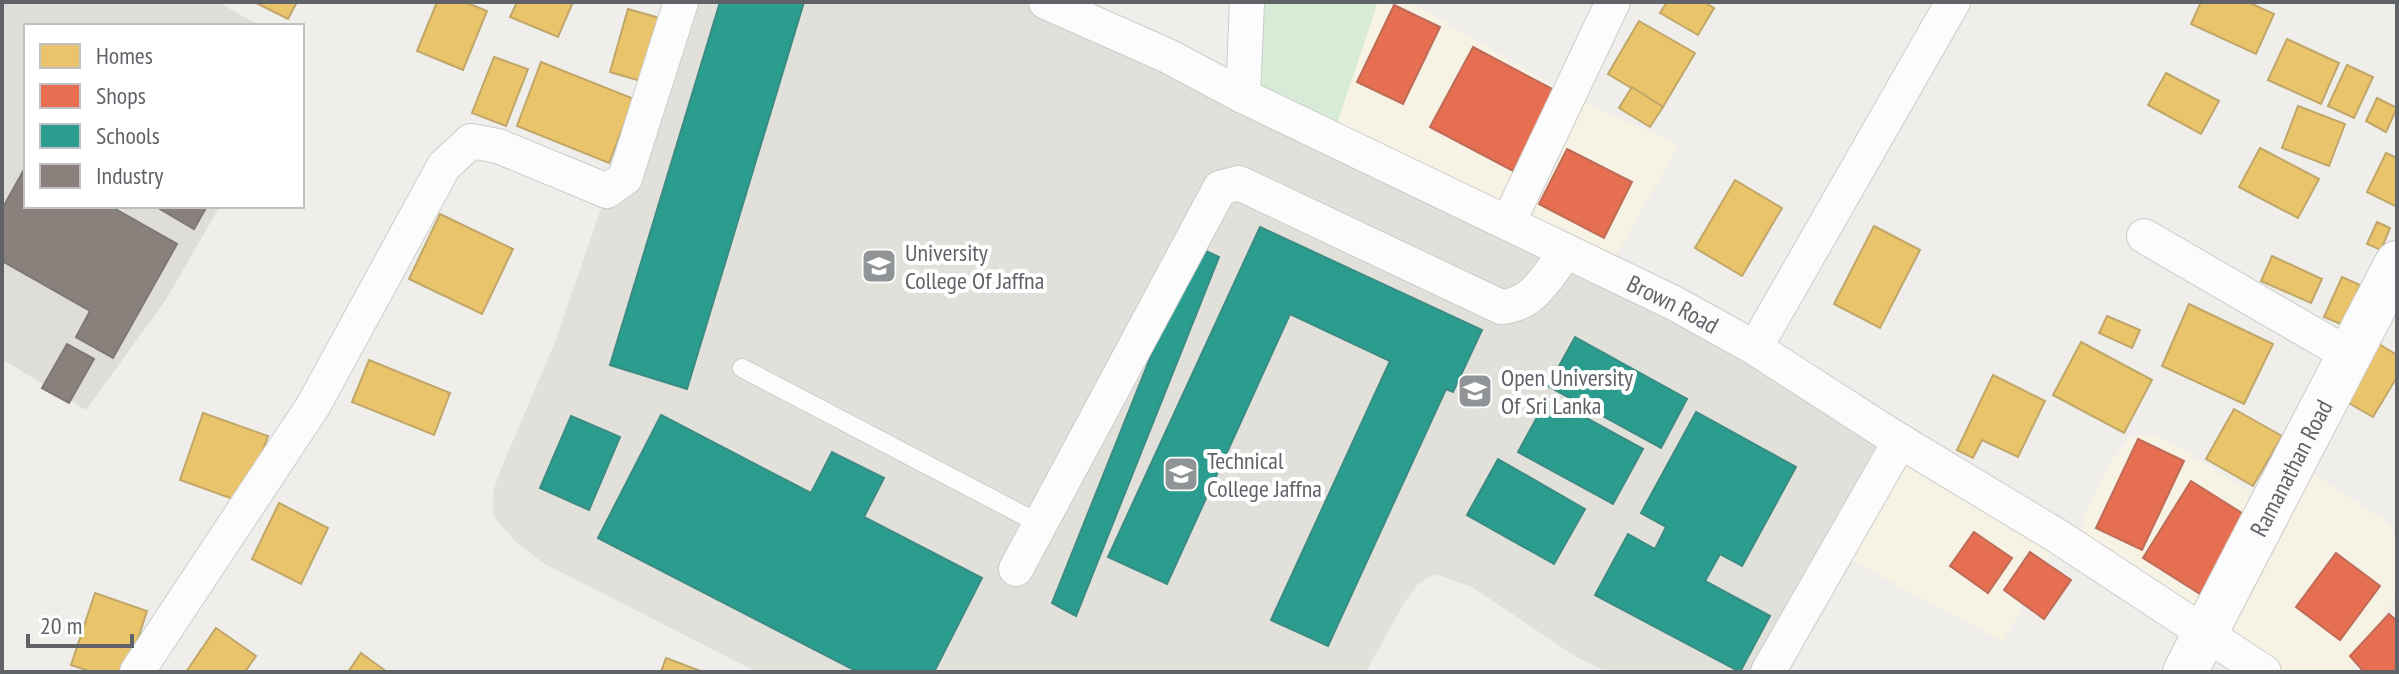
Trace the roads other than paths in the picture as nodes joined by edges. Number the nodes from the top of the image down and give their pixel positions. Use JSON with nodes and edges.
{"nodes":[{"id":1,"x":681,"y":2,"type":"edge"},
{"id":2,"x":1046,"y":2,"type":"edge"},
{"id":3,"x":1247,"y":2,"type":"edge"},
{"id":4,"x":1613,"y":2,"type":"edge"},
{"id":5,"x":1953,"y":2,"type":"edge"},
{"id":6,"x":1243,"y":96,"type":"junction"},
{"id":7,"x":1508,"y":223,"type":"junction"},
{"id":8,"x":2144,"y":236,"type":"dead end"},
{"id":9,"x":1566,"y":252,"type":"junction"},
{"id":10,"x":2397,"y":263,"type":"edge"},
{"id":11,"x":1755,"y":348,"type":"junction"},
{"id":12,"x":2349,"y":355,"type":"junction"},
{"id":13,"x":742,"y":368,"type":"dead end"},
{"id":14,"x":1900,"y":441,"type":"junction"},
{"id":15,"x":1040,"y":524,"type":"junction"},
{"id":16,"x":1016,"y":569,"type":"dead end"},
{"id":17,"x":2203,"y":632,"type":"junction"},
{"id":18,"x":137,"y":672,"type":"edge"},
{"id":19,"x":1768,"y":672,"type":"edge"},
{"id":20,"x":2185,"y":672,"type":"edge"},
{"id":21,"x":2264,"y":672,"type":"edge"}],
"edges":[{"from":1,"to":18,"type":"street"},
{"from":2,"to":6,"type":"street","name":"Brown Road"},
{"from":3,"to":6,"type":"street"},
{"from":4,"to":7,"type":"street"},
{"from":5,"to":11,"type":"street"},
{"from":6,"to":7,"type":"street","name":"Brown Road"},
{"from":7,"to":9,"type":"street","name":"Brown Road"},
{"from":8,"to":12,"type":"street"},
{"from":9,"to":11,"type":"street","name":"Brown Road"},
{"from":9,"to":15,"type":"street"},
{"from":10,"to":12,"type":"main road","name":"Ramanathan Road"},
{"from":11,"to":14,"type":"street","name":"Brown Road"},
{"from":12,"to":17,"type":"main road","name":"Ramanathan Road"},
{"from":13,"to":15,"type":"lane"},
{"from":14,"to":17,"type":"street","name":"Brown Road"},
{"from":14,"to":19,"type":"street"},
{"from":15,"to":16,"type":"street"},
{"from":17,"to":20,"type":"main road","name":"Ramanathan Road"},
{"from":17,"to":21,"type":"street","name":"Brown Road"}]}
